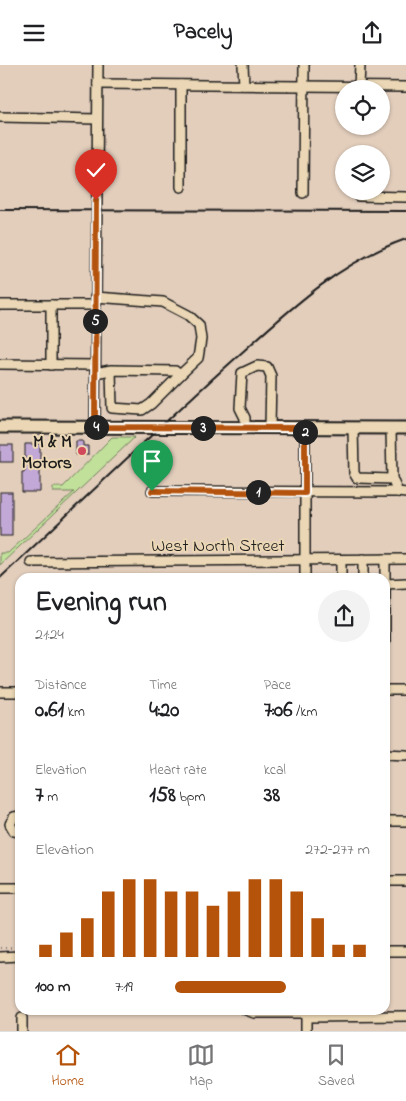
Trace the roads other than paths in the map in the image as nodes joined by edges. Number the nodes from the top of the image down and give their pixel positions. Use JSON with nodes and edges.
{"nodes":[{"id":1,"x":98,"y":65,"type":"edge"},
{"id":2,"x":243,"y":65,"type":"edge"},
{"id":3,"x":304,"y":65,"type":"edge"},
{"id":4,"x":360,"y":65,"type":"edge"},
{"id":5,"x":359,"y":80,"type":"edge"},
{"id":6,"x":98,"y":84,"type":"junction"},
{"id":7,"x":181,"y":85,"type":"junction"},
{"id":8,"x":244,"y":85,"type":"junction"},
{"id":9,"x":304,"y":86,"type":"junction"},
{"id":10,"x":335,"y":86,"type":"edge"},
{"id":11,"x":390,"y":87,"type":"edge"},
{"id":12,"x":406,"y":87,"type":"edge"},
{"id":13,"x":0,"y":117,"type":"edge"},
{"id":14,"x":97,"y":119,"type":"junction"},
{"id":15,"x":180,"y":187,"type":"dead end"},
{"id":16,"x":304,"y":193,"type":"dead end"},
{"id":17,"x":390,"y":197,"type":"edge"},
{"id":18,"x":406,"y":197,"type":"edge"},
{"id":19,"x":95,"y":301,"type":"junction"},
{"id":20,"x":0,"y":305,"type":"edge"},
{"id":21,"x":51,"y":305,"type":"junction"},
{"id":22,"x":0,"y":364,"type":"edge"},
{"id":23,"x":51,"y":365,"type":"junction"},
{"id":24,"x":95,"y":369,"type":"junction"},
{"id":25,"x":111,"y":370,"type":"junction"},
{"id":26,"x":180,"y":375,"type":"junction"},
{"id":27,"x":0,"y":427,"type":"edge"},
{"id":28,"x":95,"y":427,"type":"junction"},
{"id":29,"x":245,"y":428,"type":"junction"},
{"id":30,"x":270,"y":428,"type":"junction"},
{"id":31,"x":305,"y":428,"type":"junction"},
{"id":32,"x":353,"y":428,"type":"junction"},
{"id":33,"x":391,"y":428,"type":"junction"},
{"id":34,"x":406,"y":428,"type":"edge"},
{"id":35,"x":392,"y":479,"type":"junction"},
{"id":36,"x":152,"y":491,"type":"dead end"},
{"id":37,"x":305,"y":493,"type":"junction"},
{"id":38,"x":402,"y":493,"type":"edge"},
{"id":39,"x":363,"y":559,"type":"junction"},
{"id":40,"x":384,"y":559,"type":"junction"},
{"id":41,"x":406,"y":559,"type":"edge"},
{"id":42,"x":305,"y":560,"type":"junction"},
{"id":43,"x":341,"y":560,"type":"junction"},
{"id":44,"x":31,"y":562,"type":"dead end"},
{"id":45,"x":305,"y":573,"type":"edge"},
{"id":46,"x":341,"y":573,"type":"edge"},
{"id":47,"x":362,"y":573,"type":"edge"},
{"id":48,"x":385,"y":573,"type":"edge"},
{"id":49,"x":406,"y":583,"type":"edge"},
{"id":50,"x":390,"y":584,"type":"edge"},
{"id":51,"x":390,"y":690,"type":"edge"},
{"id":52,"x":406,"y":690,"type":"edge"},
{"id":53,"x":0,"y":692,"type":"edge"},
{"id":54,"x":15,"y":692,"type":"edge"},
{"id":55,"x":390,"y":754,"type":"edge"},
{"id":56,"x":406,"y":755,"type":"edge"},
{"id":57,"x":15,"y":817,"type":"edge"},
{"id":58,"x":390,"y":821,"type":"edge"},
{"id":59,"x":406,"y":821,"type":"edge"},
{"id":60,"x":15,"y":831,"type":"edge"},
{"id":61,"x":390,"y":881,"type":"edge"},
{"id":62,"x":406,"y":881,"type":"edge"},
{"id":63,"x":0,"y":888,"type":"edge"},
{"id":64,"x":15,"y":888,"type":"edge"},
{"id":65,"x":390,"y":951,"type":"edge"},
{"id":66,"x":406,"y":951,"type":"edge"},
{"id":67,"x":15,"y":956,"type":"edge"},
{"id":68,"x":0,"y":957,"type":"edge"},
{"id":69,"x":306,"y":1015,"type":"edge"},
{"id":70,"x":373,"y":1015,"type":"edge"},
{"id":71,"x":406,"y":1016,"type":"edge"},
{"id":72,"x":22,"y":1017,"type":"dead end"},
{"id":73,"x":22,"y":1031,"type":"edge"},
{"id":74,"x":306,"y":1031,"type":"edge"}],
"edges":[{"from":1,"to":6,"type":"street"},
{"from":2,"to":8,"type":"street"},
{"from":3,"to":9,"type":"street"},
{"from":4,"to":5,"type":"street"},
{"from":6,"to":7,"type":"street"},
{"from":6,"to":14,"type":"street"},
{"from":7,"to":8,"type":"street"},
{"from":7,"to":15,"type":"street"},
{"from":8,"to":9,"type":"street"},
{"from":9,"to":10,"type":"street"},
{"from":9,"to":16,"type":"street"},
{"from":11,"to":12,"type":"street"},
{"from":13,"to":14,"type":"street"},
{"from":14,"to":19,"type":"street"},
{"from":17,"to":18,"type":"street"},
{"from":19,"to":21,"type":"street"},
{"from":19,"to":24,"type":"street"},
{"from":19,"to":26,"type":"street"},
{"from":20,"to":21,"type":"street"},
{"from":21,"to":23,"type":"street"},
{"from":22,"to":23,"type":"street"},
{"from":23,"to":24,"type":"street"},
{"from":24,"to":25,"type":"street"},
{"from":24,"to":28,"type":"street"},
{"from":25,"to":26,"type":"street"},
{"from":25,"to":26,"type":"street"},
{"from":27,"to":28,"type":"main road"},
{"from":28,"to":29,"type":"main road"},
{"from":29,"to":30,"type":"main road"},
{"from":29,"to":30,"type":"street"},
{"from":30,"to":31,"type":"main road"},
{"from":31,"to":32,"type":"main road"},
{"from":31,"to":37,"type":"street"},
{"from":32,"to":33,"type":"main road"},
{"from":32,"to":35,"type":"street"},
{"from":33,"to":34,"type":"main road"},
{"from":33,"to":35,"type":"street"},
{"from":35,"to":38,"type":"street"},
{"from":36,"to":37,"type":"street"},
{"from":37,"to":38,"type":"street"},
{"from":37,"to":42,"type":"street"},
{"from":39,"to":40,"type":"street","name":"West North Street"},
{"from":39,"to":43,"type":"street","name":"West North Street"},
{"from":39,"to":47,"type":"street"},
{"from":40,"to":41,"type":"street","name":"West North Street"},
{"from":40,"to":48,"type":"street"},
{"from":42,"to":43,"type":"street","name":"West North Street"},
{"from":42,"to":44,"type":"street","name":"West North Street"},
{"from":42,"to":45,"type":"street"},
{"from":43,"to":46,"type":"street"},
{"from":49,"to":50,"type":"street"},
{"from":51,"to":52,"type":"street"},
{"from":53,"to":54,"type":"street"},
{"from":55,"to":56,"type":"street"},
{"from":57,"to":60,"type":"street"},
{"from":58,"to":59,"type":"street"},
{"from":61,"to":62,"type":"street"},
{"from":63,"to":64,"type":"street"},
{"from":65,"to":66,"type":"street"},
{"from":67,"to":68,"type":"street"},
{"from":69,"to":74,"type":"street"},
{"from":70,"to":71,"type":"street"},
{"from":72,"to":73,"type":"street"}]}
